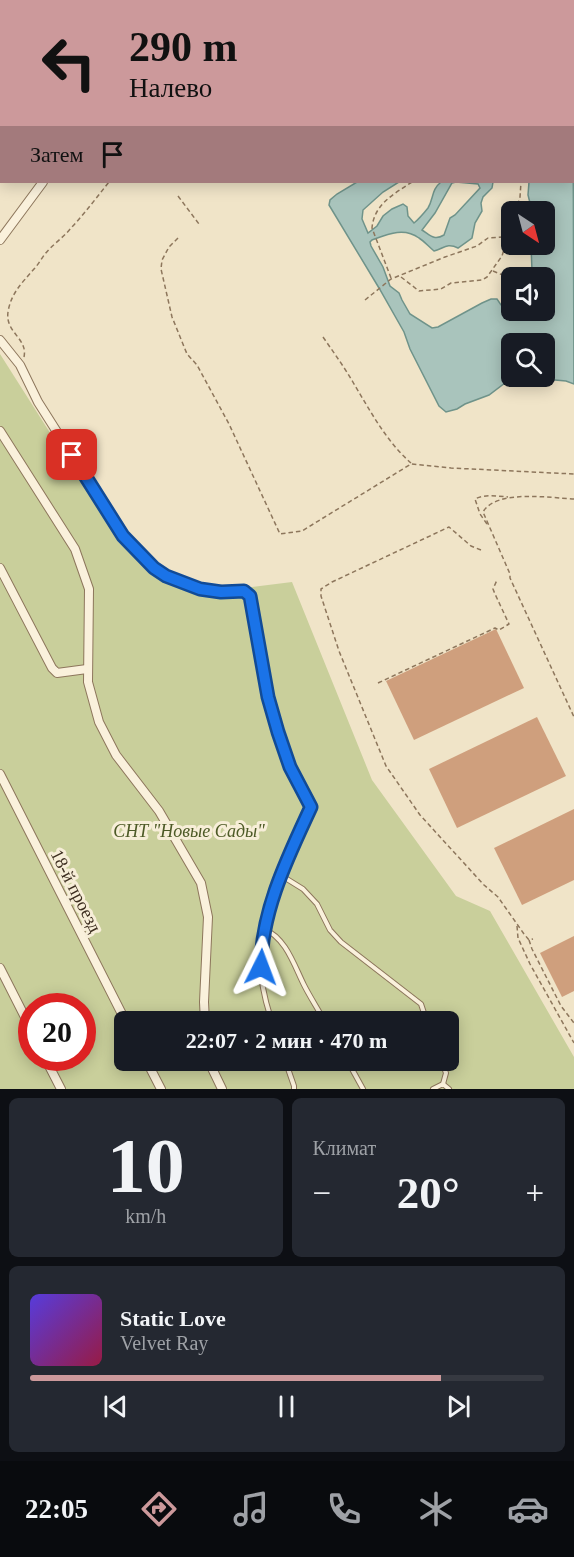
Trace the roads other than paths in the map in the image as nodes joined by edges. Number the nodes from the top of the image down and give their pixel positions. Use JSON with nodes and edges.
{"nodes":[{"id":1,"x":43,"y":183,"type":"edge"},
{"id":2,"x":0,"y":240,"type":"edge"},
{"id":3,"x":0,"y":340,"type":"edge"},
{"id":4,"x":0,"y":431,"type":"edge"},
{"id":5,"x":0,"y":568,"type":"edge"},
{"id":6,"x":244,"y":591,"type":"joint"},
{"id":7,"x":87,"y":669,"type":"junction"},
{"id":8,"x":0,"y":774,"type":"edge"},
{"id":9,"x":282,"y":876,"type":"junction"},
{"id":10,"x":264,"y":929,"type":"junction"},
{"id":11,"x":0,"y":968,"type":"edge"},
{"id":12,"x":18,"y":1003,"type":"edge"},
{"id":13,"x":120,"y":1011,"type":"edge"},
{"id":14,"x":205,"y":1011,"type":"edge"},
{"id":15,"x":269,"y":1011,"type":"edge"},
{"id":16,"x":319,"y":1011,"type":"edge"},
{"id":17,"x":424,"y":1011,"type":"edge"},
{"id":18,"x":52,"y":1071,"type":"edge"},
{"id":19,"x":152,"y":1071,"type":"edge"},
{"id":20,"x":213,"y":1071,"type":"edge"},
{"id":21,"x":289,"y":1071,"type":"edge"},
{"id":22,"x":353,"y":1071,"type":"edge"},
{"id":23,"x":445,"y":1071,"type":"edge"},
{"id":24,"x":444,"y":1084,"type":"junction"},
{"id":25,"x":61,"y":1089,"type":"edge"},
{"id":26,"x":161,"y":1089,"type":"edge"},
{"id":27,"x":222,"y":1089,"type":"edge"},
{"id":28,"x":294,"y":1089,"type":"edge"},
{"id":29,"x":363,"y":1089,"type":"edge"},
{"id":30,"x":433,"y":1089,"type":"edge"},
{"id":31,"x":449,"y":1089,"type":"edge"}],
"edges":[{"from":1,"to":2,"type":"street"},
{"from":3,"to":6,"type":"street"},
{"from":4,"to":7,"type":"street"},
{"from":5,"to":7,"type":"street"},
{"from":6,"to":9,"type":"lane"},
{"from":7,"to":14,"type":"street"},
{"from":8,"to":13,"type":"street","name":"18-й проезд"},
{"from":9,"to":10,"type":"lane"},
{"from":9,"to":17,"type":"lane"},
{"from":10,"to":15,"type":"lane"},
{"from":10,"to":16,"type":"lane"},
{"from":11,"to":12,"type":"street"},
{"from":18,"to":25,"type":"street"},
{"from":19,"to":26,"type":"street"},
{"from":20,"to":27,"type":"street"},
{"from":21,"to":28,"type":"lane"},
{"from":22,"to":29,"type":"lane"},
{"from":23,"to":24,"type":"lane"},
{"from":24,"to":30,"type":"lane"},
{"from":24,"to":31,"type":"lane"}]}
